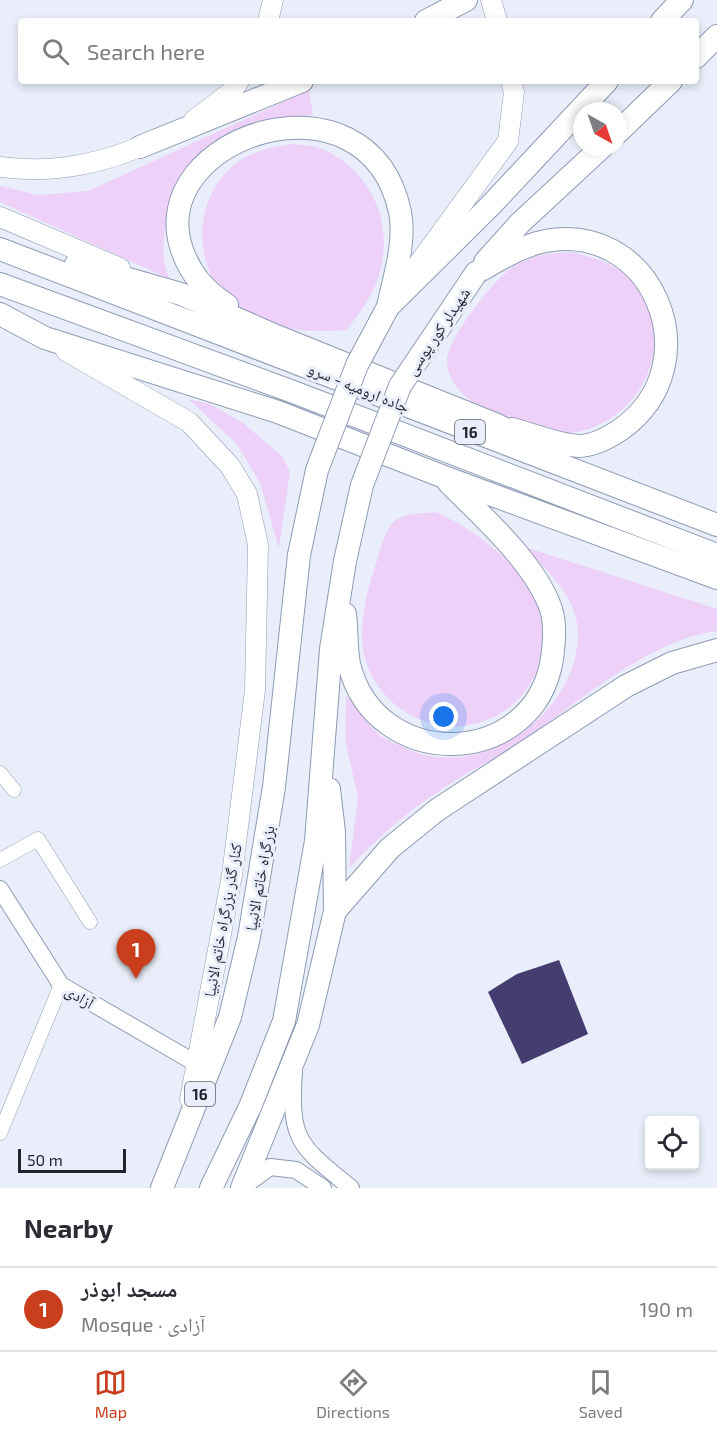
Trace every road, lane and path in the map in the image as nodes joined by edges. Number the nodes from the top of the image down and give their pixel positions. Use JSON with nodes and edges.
{"nodes":[{"id":1,"x":273,"y":0,"type":"edge"},
{"id":2,"x":466,"y":0,"type":"edge"},
{"id":3,"x":491,"y":0,"type":"edge"},
{"id":4,"x":682,"y":0,"type":"edge"},
{"id":5,"x":269,"y":18,"type":"edge"},
{"id":6,"x":432,"y":18,"type":"edge"},
{"id":7,"x":496,"y":18,"type":"edge"},
{"id":8,"x":665,"y":18,"type":"edge"},
{"id":9,"x":717,"y":36,"type":"edge"},
{"id":10,"x":699,"y":54,"type":"edge"},
{"id":11,"x":237,"y":84,"type":"edge"},
{"id":12,"x":296,"y":84,"type":"edge"},
{"id":13,"x":512,"y":84,"type":"edge"},
{"id":14,"x":604,"y":84,"type":"edge"},
{"id":15,"x":668,"y":84,"type":"edge"},
{"id":16,"x":627,"y":123,"type":"edge"},
{"id":17,"x":140,"y":147,"type":"junction"},
{"id":18,"x":592,"y":156,"type":"edge"},
{"id":19,"x":0,"y":167,"type":"edge"},
{"id":20,"x":0,"y":217,"type":"edge"},
{"id":21,"x":0,"y":243,"type":"edge"},
{"id":22,"x":0,"y":249,"type":"edge"},
{"id":23,"x":476,"y":273,"type":"junction"},
{"id":24,"x":0,"y":284,"type":"edge"},
{"id":25,"x":181,"y":294,"type":"junction"},
{"id":26,"x":388,"y":307,"type":"junction"},
{"id":27,"x":0,"y":314,"type":"edge"},
{"id":28,"x":0,"y":324,"type":"edge"},
{"id":29,"x":276,"y":336,"type":"junction"},
{"id":30,"x":45,"y":338,"type":"junction"},
{"id":31,"x":497,"y":425,"type":"junction"},
{"id":32,"x":444,"y":477,"type":"junction"},
{"id":33,"x":627,"y":491,"type":"junction"},
{"id":34,"x":717,"y":525,"type":"edge"},
{"id":35,"x":717,"y":555,"type":"edge"},
{"id":36,"x":717,"y":578,"type":"edge"},
{"id":37,"x":343,"y":586,"type":"junction"},
{"id":38,"x":717,"y":650,"type":"edge"},
{"id":39,"x":323,"y":732,"type":"junction"},
{"id":40,"x":0,"y":772,"type":"edge"},
{"id":41,"x":14,"y":790,"type":"dead end"},
{"id":42,"x":0,"y":860,"type":"edge"},
{"id":43,"x":0,"y":889,"type":"edge"},
{"id":44,"x":335,"y":911,"type":"junction"},
{"id":45,"x":90,"y":922,"type":"dead end"},
{"id":46,"x":61,"y":985,"type":"junction"},
{"id":47,"x":295,"y":1062,"type":"junction"},
{"id":48,"x":197,"y":1064,"type":"junction"},
{"id":49,"x":1,"y":1126,"type":"edge"},
{"id":50,"x":179,"y":1147,"type":"junction"},
{"id":51,"x":163,"y":1182,"type":"edge"},
{"id":52,"x":242,"y":1187,"type":"edge"},
{"id":53,"x":211,"y":1188,"type":"edge"},
{"id":54,"x":322,"y":1188,"type":"edge"},
{"id":55,"x":351,"y":1188,"type":"edge"}],
"edges":[{"from":1,"to":5,"type":"main road"},
{"from":2,"to":6,"type":"highway"},
{"from":3,"to":7,"type":"main road"},
{"from":4,"to":8,"type":"highway"},
{"from":9,"to":10,"type":"highway"},
{"from":11,"to":17,"type":"main road"},
{"from":12,"to":17,"type":"highway"},
{"from":13,"to":26,"type":"main road"},
{"from":14,"to":26,"type":"highway"},
{"from":15,"to":16,"type":"highway"},
{"from":17,"to":19,"type":"main road"},
{"from":18,"to":23,"type":"highway","name":"شهیدلر کور پوسی"},
{"from":20,"to":25,"type":"main road"},
{"from":21,"to":25,"type":"highway"},
{"from":22,"to":33,"type":"highway","name":"جاده ارومیه - سرو","number":"16"},
{"from":23,"to":31,"type":"highway"},
{"from":23,"to":37,"type":"highway","name":"شهیدلر کور پوسی","bridge":true},
{"from":24,"to":35,"type":"highway","name":"جاده ارومیه - سرو"},
{"from":25,"to":29,"type":"highway"},
{"from":26,"to":29,"type":"highway"},
{"from":26,"to":50,"type":"highway","name":"بزرگراه خاتم الانبیا","number":"16","bridge":true},
{"from":27,"to":30,"type":"highway"},
{"from":28,"to":30,"type":"main road","name":"کنار گذر بزرگراه خاتم الانبیا"},
{"from":29,"to":31,"type":"highway"},
{"from":30,"to":32,"type":"highway"},
{"from":30,"to":48,"type":"main road","name":"کنار گذر بزرگراه خاتم الانبیا"},
{"from":31,"to":33,"type":"highway"},
{"from":32,"to":36,"type":"highway"},
{"from":32,"to":37,"type":"highway"},
{"from":33,"to":34,"type":"highway","name":"جاده ارومیه - سرو","number":"16"},
{"from":37,"to":39,"type":"highway"},
{"from":38,"to":44,"type":"highway"},
{"from":39,"to":44,"type":"highway"},
{"from":39,"to":53,"type":"highway"},
{"from":40,"to":41,"type":"street"},
{"from":42,"to":45,"type":"street"},
{"from":43,"to":46,"type":"street","name":"آزادی"},
{"from":44,"to":47,"type":"highway"},
{"from":46,"to":48,"type":"street","name":"آزادی"},
{"from":46,"to":49,"type":"street"},
{"from":47,"to":52,"type":"highway"},
{"from":47,"to":55,"type":"street"},
{"from":48,"to":50,"type":"main road","name":"کنار گذر بزرگراه خاتم الانبیا"},
{"from":50,"to":51,"type":"highway","name":"بزرگراه خاتم الانبیا","number":"16"},
{"from":52,"to":54,"type":"street"}]}
